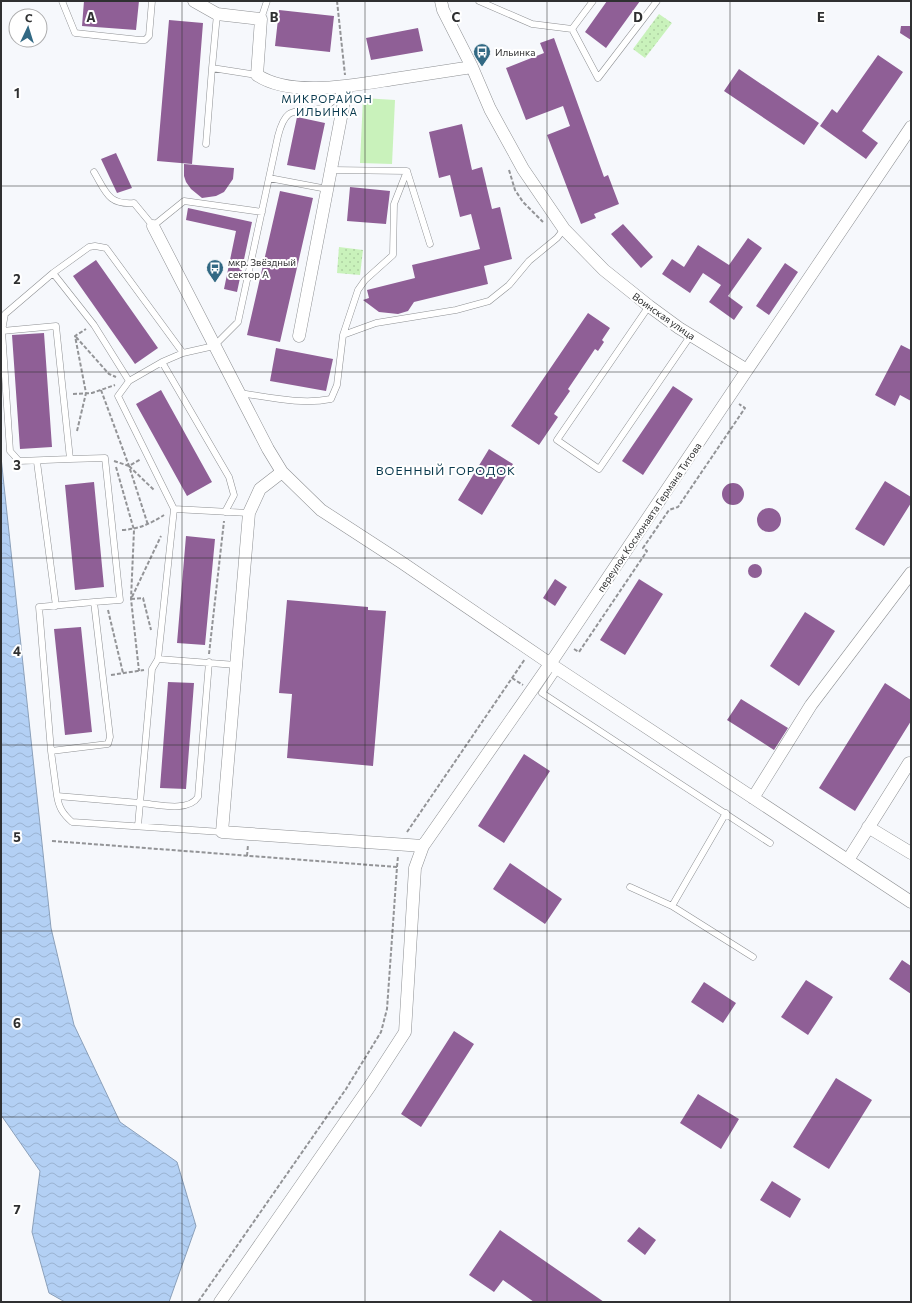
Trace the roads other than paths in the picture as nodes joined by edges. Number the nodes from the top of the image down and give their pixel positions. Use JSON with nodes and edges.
{"nodes":[{"id":1,"x":62,"y":1,"type":"edge"},
{"id":2,"x":152,"y":1,"type":"edge"},
{"id":3,"x":194,"y":1,"type":"edge"},
{"id":4,"x":267,"y":1,"type":"edge"},
{"id":5,"x":441,"y":1,"type":"edge"},
{"id":6,"x":479,"y":1,"type":"edge"},
{"id":7,"x":593,"y":1,"type":"edge"},
{"id":8,"x":657,"y":1,"type":"edge"},
{"id":9,"x":217,"y":14,"type":"junction"},
{"id":10,"x":261,"y":19,"type":"junction"},
{"id":11,"x":572,"y":29,"type":"junction"},
{"id":12,"x":472,"y":67,"type":"junction"},
{"id":13,"x":212,"y":68,"type":"junction"},
{"id":14,"x":257,"y":75,"type":"junction"},
{"id":15,"x":347,"y":86,"type":"junction"},
{"id":16,"x":911,"y":127,"type":"edge"},
{"id":17,"x":206,"y":144,"type":"dead end"},
{"id":18,"x":331,"y":170,"type":"junction"},
{"id":19,"x":406,"y":171,"type":"junction"},
{"id":20,"x":94,"y":172,"type":"dead end"},
{"id":21,"x":269,"y":178,"type":"junction"},
{"id":22,"x":327,"y":189,"type":"junction"},
{"id":23,"x":262,"y":212,"type":"junction"},
{"id":24,"x":153,"y":226,"type":"junction"},
{"id":25,"x":564,"y":228,"type":"junction"},
{"id":26,"x":430,"y":244,"type":"dead end"},
{"id":27,"x":53,"y":273,"type":"junction"},
{"id":28,"x":649,"y":306,"type":"junction"},
{"id":29,"x":2,"y":331,"type":"junction"},
{"id":30,"x":343,"y":335,"type":"junction"},
{"id":31,"x":690,"y":335,"type":"junction"},
{"id":32,"x":299,"y":336,"type":"dead end"},
{"id":33,"x":214,"y":346,"type":"junction"},
{"id":34,"x":183,"y":353,"type":"junction"},
{"id":35,"x":162,"y":362,"type":"junction"},
{"id":36,"x":747,"y":370,"type":"junction"},
{"id":37,"x":129,"y":381,"type":"junction"},
{"id":38,"x":239,"y":393,"type":"junction"},
{"id":39,"x":70,"y":459,"type":"junction"},
{"id":40,"x":36,"y":462,"type":"junction"},
{"id":41,"x":282,"y":472,"type":"junction"},
{"id":42,"x":174,"y":509,"type":"junction"},
{"id":43,"x":225,"y":512,"type":"junction"},
{"id":44,"x":249,"y":513,"type":"junction"},
{"id":45,"x":911,"y":573,"type":"edge"},
{"id":46,"x":94,"y":602,"type":"junction"},
{"id":47,"x":56,"y":606,"type":"junction"},
{"id":48,"x":158,"y":659,"type":"junction"},
{"id":49,"x":208,"y":662,"type":"junction"},
{"id":50,"x":236,"y":665,"type":"junction"},
{"id":51,"x":554,"y":667,"type":"junction"},
{"id":52,"x":50,"y":751,"type":"junction"},
{"id":53,"x":909,"y":762,"type":"dead end"},
{"id":54,"x":57,"y":796,"type":"junction"},
{"id":55,"x":753,"y":798,"type":"junction"},
{"id":56,"x":140,"y":803,"type":"junction"},
{"id":57,"x":726,"y":813,"type":"junction"},
{"id":58,"x":138,"y":826,"type":"junction"},
{"id":59,"x":868,"y":827,"type":"junction"},
{"id":60,"x":222,"y":832,"type":"junction"},
{"id":61,"x":770,"y":843,"type":"dead end"},
{"id":62,"x":423,"y":846,"type":"junction"},
{"id":63,"x":911,"y":853,"type":"edge"},
{"id":64,"x":848,"y":860,"type":"junction"},
{"id":65,"x":630,"y":887,"type":"dead end"},
{"id":66,"x":911,"y":902,"type":"edge"},
{"id":67,"x":672,"y":906,"type":"junction"},
{"id":68,"x":753,"y":957,"type":"dead end"},
{"id":69,"x":220,"y":1302,"type":"edge"}],
"edges":[{"from":1,"to":2,"type":"lane"},
{"from":3,"to":9,"type":"street"},
{"from":4,"to":10,"type":"lane"},
{"from":5,"to":12,"type":"street","name":"Воинская улица"},
{"from":6,"to":11,"type":"lane"},
{"from":7,"to":11,"type":"lane"},
{"from":8,"to":11,"type":"lane"},
{"from":9,"to":10,"type":"street"},
{"from":9,"to":13,"type":"lane"},
{"from":10,"to":14,"type":"street"},
{"from":12,"to":15,"type":"street"},
{"from":12,"to":25,"type":"street","name":"Воинская улица"},
{"from":13,"to":14,"type":"lane"},
{"from":13,"to":17,"type":"lane"},
{"from":14,"to":15,"type":"street"},
{"from":15,"to":18,"type":"street"},
{"from":15,"to":21,"type":"lane"},
{"from":16,"to":36,"type":"street"},
{"from":18,"to":19,"type":"lane"},
{"from":18,"to":22,"type":"street"},
{"from":19,"to":26,"type":"lane"},
{"from":19,"to":30,"type":"lane"},
{"from":20,"to":24,"type":"lane"},
{"from":21,"to":22,"type":"lane"},
{"from":21,"to":23,"type":"lane"},
{"from":22,"to":32,"type":"street"},
{"from":23,"to":24,"type":"lane"},
{"from":23,"to":33,"type":"lane"},
{"from":24,"to":33,"type":"street"},
{"from":25,"to":28,"type":"street","name":"Воинская улица"},
{"from":25,"to":30,"type":"lane"},
{"from":27,"to":29,"type":"lane"},
{"from":27,"to":34,"type":"lane"},
{"from":27,"to":37,"type":"lane"},
{"from":28,"to":31,"type":"street","name":"Воинская улица"},
{"from":28,"to":31,"type":"lane"},
{"from":29,"to":39,"type":"lane"},
{"from":29,"to":40,"type":"lane"},
{"from":30,"to":38,"type":"lane"},
{"from":31,"to":36,"type":"street","name":"Воинская улица"},
{"from":33,"to":34,"type":"lane"},
{"from":33,"to":38,"type":"street"},
{"from":34,"to":35,"type":"lane"},
{"from":35,"to":37,"type":"lane"},
{"from":35,"to":43,"type":"lane"},
{"from":36,"to":51,"type":"street","name":"переулок Космонавта Германа Титова"},
{"from":37,"to":42,"type":"lane"},
{"from":38,"to":41,"type":"street"},
{"from":39,"to":40,"type":"lane"},
{"from":39,"to":46,"type":"lane"},
{"from":40,"to":47,"type":"lane"},
{"from":41,"to":44,"type":"street"},
{"from":41,"to":51,"type":"street"},
{"from":42,"to":43,"type":"lane"},
{"from":42,"to":48,"type":"lane"},
{"from":43,"to":44,"type":"lane"},
{"from":44,"to":50,"type":"street"},
{"from":45,"to":55,"type":"street"},
{"from":46,"to":47,"type":"lane"},
{"from":46,"to":52,"type":"lane"},
{"from":47,"to":52,"type":"lane"},
{"from":48,"to":49,"type":"lane"},
{"from":48,"to":56,"type":"lane"},
{"from":49,"to":50,"type":"lane"},
{"from":49,"to":56,"type":"lane"},
{"from":50,"to":60,"type":"street"},
{"from":51,"to":55,"type":"street"},
{"from":51,"to":57,"type":"lane"},
{"from":51,"to":62,"type":"street","name":"переулок Космонавта Германа Титова"},
{"from":52,"to":54,"type":"lane"},
{"from":53,"to":59,"type":"street"},
{"from":54,"to":56,"type":"lane"},
{"from":54,"to":58,"type":"lane"},
{"from":55,"to":64,"type":"street"},
{"from":56,"to":58,"type":"lane"},
{"from":57,"to":61,"type":"lane"},
{"from":57,"to":67,"type":"lane"},
{"from":58,"to":60,"type":"lane"},
{"from":59,"to":63,"type":"street"},
{"from":59,"to":64,"type":"street"},
{"from":60,"to":62,"type":"street"},
{"from":62,"to":69,"type":"street","name":"переулок Космонавта Германа Титова"},
{"from":64,"to":66,"type":"street"},
{"from":65,"to":67,"type":"lane"},
{"from":67,"to":68,"type":"lane"}]}
